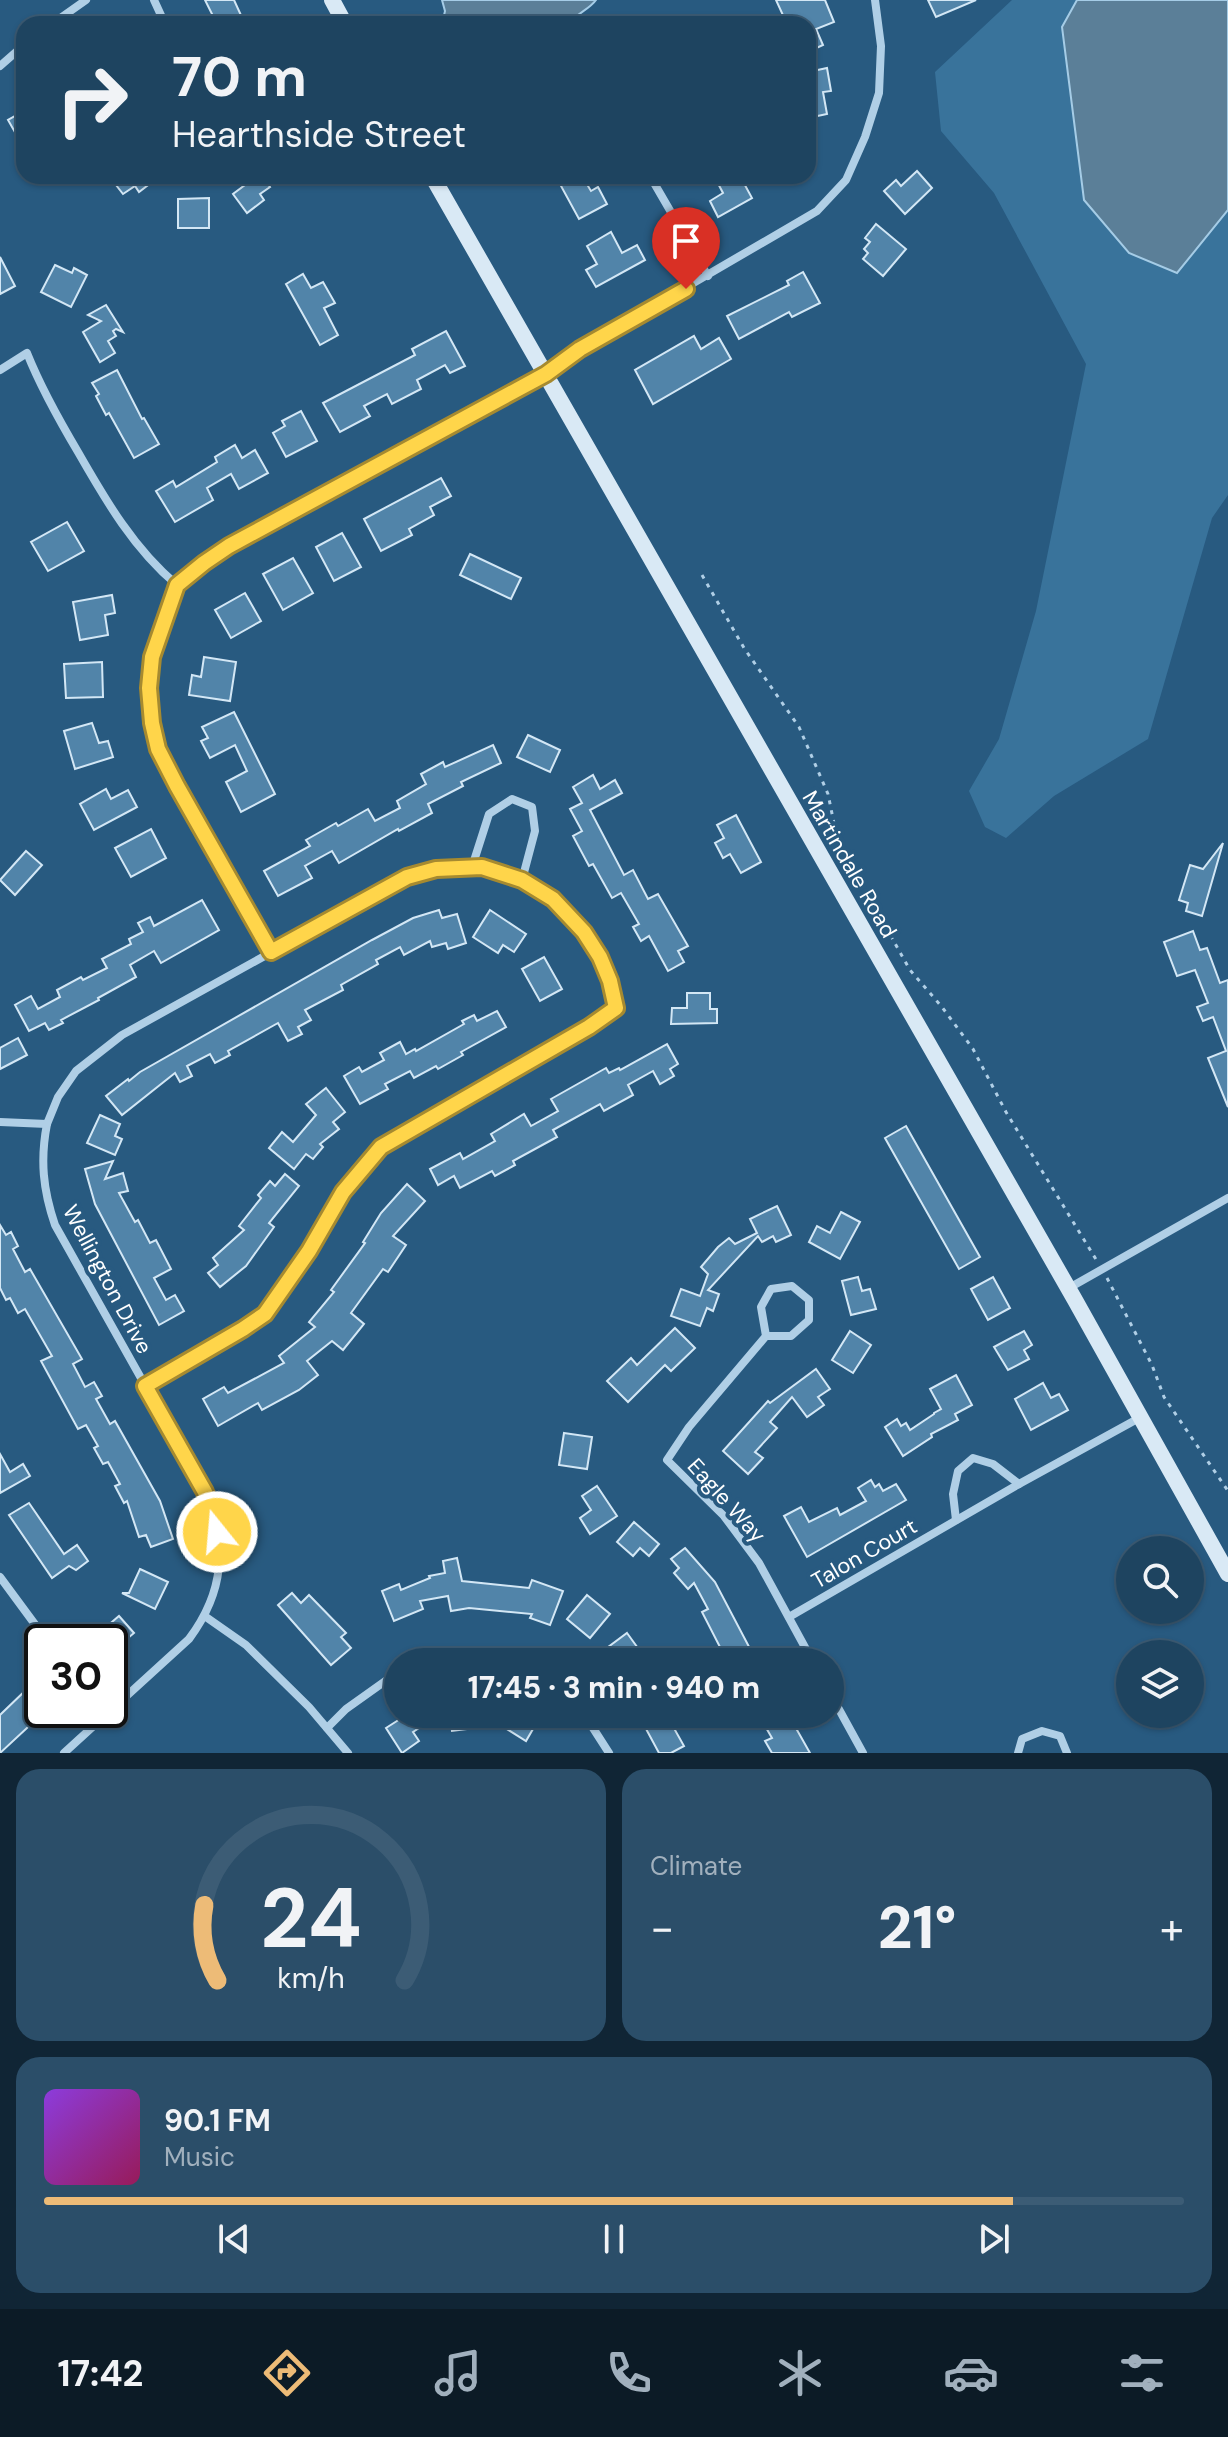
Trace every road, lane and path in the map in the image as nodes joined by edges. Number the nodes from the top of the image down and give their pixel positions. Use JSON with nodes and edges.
{"nodes":[{"id":1,"x":86,"y":0,"type":"edge"},
{"id":2,"x":875,"y":0,"type":"edge"},
{"id":3,"x":63,"y":16,"type":"edge"},
{"id":4,"x":16,"y":52,"type":"edge"},
{"id":5,"x":0,"y":66,"type":"edge"},
{"id":6,"x":437,"y":184,"type":"edge"},
{"id":7,"x":655,"y":184,"type":"edge"},
{"id":8,"x":708,"y":276,"type":"junction"},
{"id":9,"x":0,"y":370,"type":"edge"},
{"id":10,"x":546,"y":374,"type":"junction"},
{"id":11,"x":702,"y":575,"type":"dead end"},
{"id":12,"x":177,"y":585,"type":"junction"},
{"id":13,"x":472,"y":867,"type":"junction"},
{"id":14,"x":522,"y":880,"type":"junction"},
{"id":15,"x":271,"y":952,"type":"junction"},
{"id":16,"x":0,"y":1122,"type":"edge"},
{"id":17,"x":47,"y":1124,"type":"junction"},
{"id":18,"x":1228,"y":1198,"type":"edge"},
{"id":19,"x":1102,"y":1270,"type":"junction"},
{"id":20,"x":1068,"y":1288,"type":"junction"},
{"id":21,"x":766,"y":1336,"type":"junction"},
{"id":22,"x":145,"y":1386,"type":"junction"},
{"id":23,"x":1141,"y":1417,"type":"junction"},
{"id":24,"x":1019,"y":1484,"type":"junction"},
{"id":25,"x":1228,"y":1491,"type":"edge"},
{"id":26,"x":956,"y":1520,"type":"junction"},
{"id":27,"x":1228,"y":1574,"type":"edge"},
{"id":28,"x":0,"y":1577,"type":"edge"},
{"id":29,"x":206,"y":1617,"type":"junction"},
{"id":30,"x":789,"y":1617,"type":"junction"},
{"id":31,"x":35,"y":1624,"type":"edge"},
{"id":32,"x":806,"y":1648,"type":"edge"},
{"id":33,"x":384,"y":1682,"type":"edge"},
{"id":34,"x":128,"y":1694,"type":"edge"},
{"id":35,"x":844,"y":1718,"type":"edge"},
{"id":36,"x":91,"y":1728,"type":"edge"},
{"id":37,"x":327,"y":1728,"type":"junction"},
{"id":38,"x":593,"y":1728,"type":"edge"},
{"id":39,"x":64,"y":1753,"type":"edge"},
{"id":40,"x":348,"y":1753,"type":"edge"},
{"id":41,"x":609,"y":1753,"type":"edge"},
{"id":42,"x":863,"y":1753,"type":"edge"},
{"id":43,"x":1018,"y":1753,"type":"edge"},
{"id":44,"x":1067,"y":1753,"type":"edge"}],
"edges":[{"from":1,"to":3,"type":"street"},
{"from":2,"to":8,"type":"street"},
{"from":4,"to":5,"type":"street"},
{"from":6,"to":10,"type":"street","name":"Martindale Road"},
{"from":7,"to":8,"type":"street"},
{"from":8,"to":10,"type":"street"},
{"from":9,"to":12,"type":"street"},
{"from":10,"to":12,"type":"street"},
{"from":10,"to":20,"type":"street","name":"Martindale Road"},
{"from":11,"to":19,"type":"path"},
{"from":12,"to":15,"type":"street"},
{"from":13,"to":14,"type":"street","name":"Wellington Drive"},
{"from":13,"to":14,"type":"street"},
{"from":13,"to":15,"type":"street","name":"Wellington Drive"},
{"from":14,"to":22,"type":"street","name":"Wellington Drive"},
{"from":15,"to":17,"type":"street","name":"Wellington Drive"},
{"from":16,"to":17,"type":"street"},
{"from":17,"to":22,"type":"street","name":"Wellington Drive"},
{"from":18,"to":19,"type":"street"},
{"from":19,"to":20,"type":"street"},
{"from":19,"to":25,"type":"path"},
{"from":20,"to":23,"type":"street","name":"Martindale Road"},
{"from":21,"to":21,"type":"street"},
{"from":21,"to":30,"type":"street","name":"Eagle Way"},
{"from":22,"to":29,"type":"street","name":"Wellington Drive"},
{"from":23,"to":24,"type":"street","name":"Talon Court"},
{"from":23,"to":27,"type":"street","name":"Martindale Road"},
{"from":24,"to":26,"type":"street","name":"Talon Court"},
{"from":24,"to":26,"type":"street"},
{"from":26,"to":30,"type":"street","name":"Talon Court"},
{"from":28,"to":31,"type":"street"},
{"from":29,"to":34,"type":"street"},
{"from":29,"to":37,"type":"street"},
{"from":30,"to":32,"type":"street","name":"Eagle Way"},
{"from":33,"to":37,"type":"street"},
{"from":35,"to":42,"type":"street"},
{"from":36,"to":39,"type":"street"},
{"from":37,"to":40,"type":"street"},
{"from":38,"to":41,"type":"street"},
{"from":43,"to":44,"type":"street"}]}
